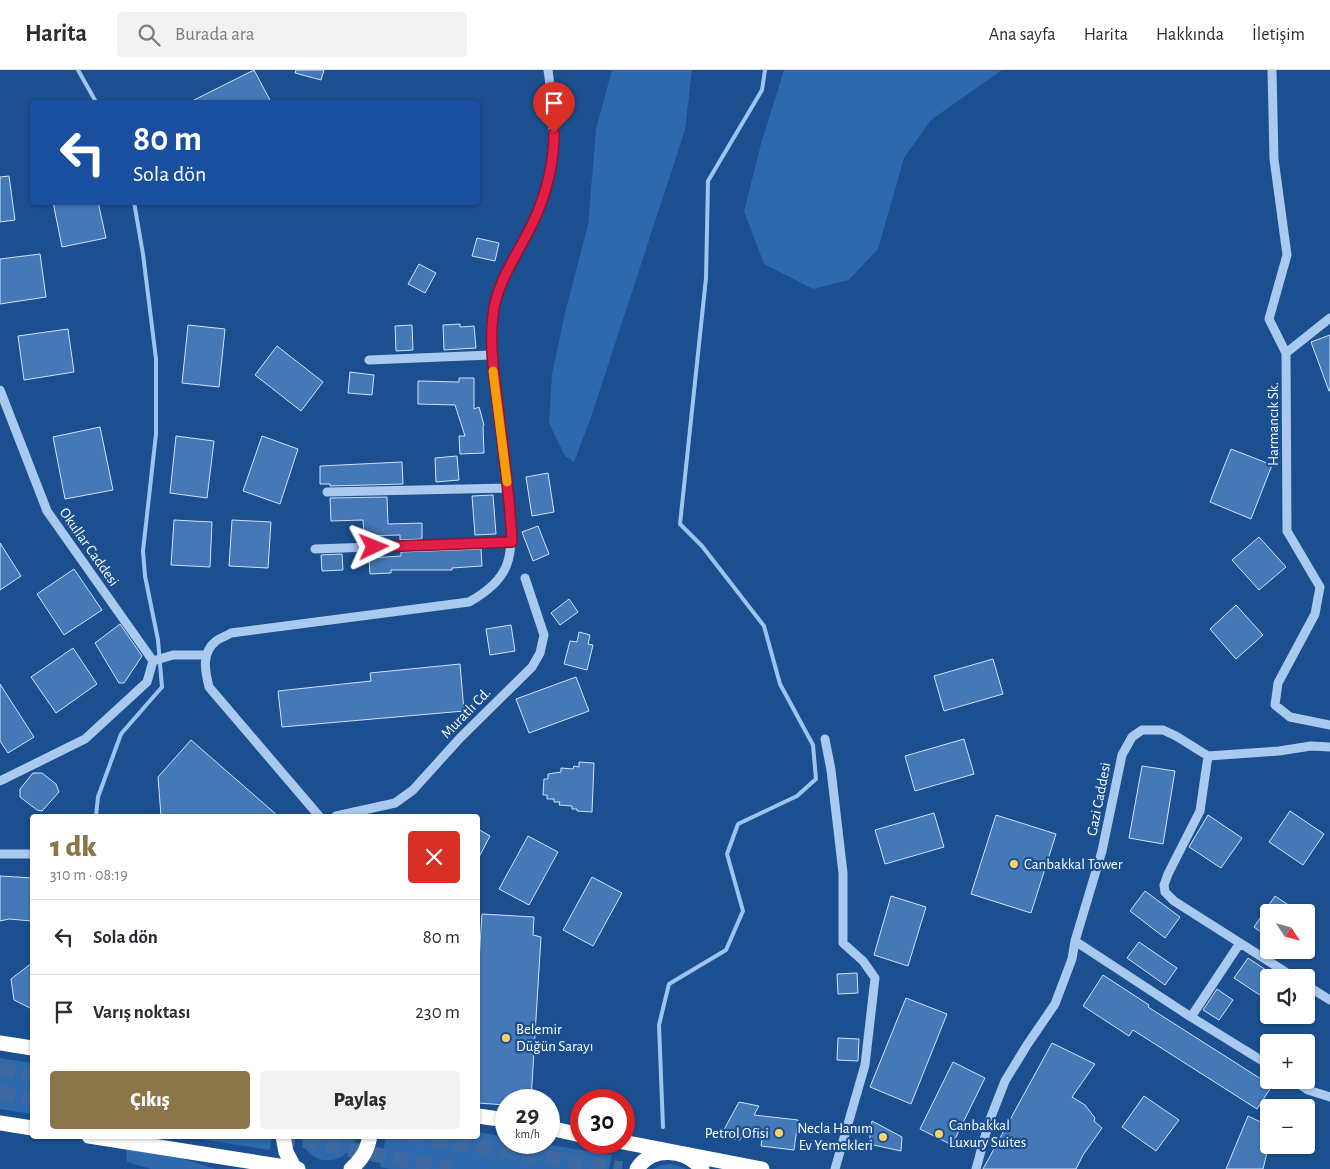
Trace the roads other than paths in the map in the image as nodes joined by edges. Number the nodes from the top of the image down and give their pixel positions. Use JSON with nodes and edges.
{"nodes":[{"id":1,"x":548,"y":70,"type":"edge"},
{"id":2,"x":1272,"y":70,"type":"edge"},
{"id":3,"x":1330,"y":318,"type":"edge"},
{"id":4,"x":1286,"y":353,"type":"junction"},
{"id":5,"x":491,"y":355,"type":"junction"},
{"id":6,"x":369,"y":360,"type":"dead end"},
{"id":7,"x":0,"y":390,"type":"edge"},
{"id":8,"x":508,"y":488,"type":"junction"},
{"id":9,"x":327,"y":492,"type":"dead end"},
{"id":10,"x":512,"y":542,"type":"junction"},
{"id":11,"x":315,"y":549,"type":"dead end"},
{"id":12,"x":525,"y":578,"type":"dead end"},
{"id":13,"x":206,"y":654,"type":"junction"},
{"id":14,"x":152,"y":660,"type":"junction"},
{"id":15,"x":1330,"y":725,"type":"edge"},
{"id":16,"x":825,"y":739,"type":"dead end"},
{"id":17,"x":1330,"y":748,"type":"edge"},
{"id":18,"x":1208,"y":756,"type":"junction"},
{"id":19,"x":0,"y":781,"type":"edge"},
{"id":20,"x":317,"y":814,"type":"edge"},
{"id":21,"x":345,"y":814,"type":"edge"},
{"id":22,"x":0,"y":854,"type":"edge"},
{"id":23,"x":30,"y":854,"type":"edge"},
{"id":24,"x":1075,"y":941,"type":"junction"},
{"id":25,"x":1240,"y":943,"type":"junction"},
{"id":26,"x":1281,"y":969,"type":"edge"},
{"id":27,"x":1315,"y":991,"type":"edge"},
{"id":28,"x":1330,"y":1000,"type":"edge"},
{"id":29,"x":1191,"y":1017,"type":"junction"},
{"id":30,"x":0,"y":1043,"type":"edge"},
{"id":31,"x":30,"y":1048,"type":"edge"},
{"id":32,"x":1260,"y":1059,"type":"edge"},
{"id":33,"x":1306,"y":1089,"type":"edge"},
{"id":34,"x":1330,"y":1097,"type":"edge"},
{"id":35,"x":480,"y":1116,"type":"edge"},
{"id":36,"x":495,"y":1118,"type":"edge"},
{"id":37,"x":0,"y":1124,"type":"edge"},
{"id":38,"x":30,"y":1128,"type":"edge"},
{"id":39,"x":108,"y":1139,"type":"edge"},
{"id":40,"x":283,"y":1139,"type":"edge"},
{"id":41,"x":369,"y":1139,"type":"edge"},
{"id":42,"x":635,"y":1144,"type":"edge"},
{"id":43,"x":679,"y":1153,"type":"junction"},
{"id":44,"x":296,"y":1169,"type":"edge"},
{"id":45,"x":351,"y":1169,"type":"edge"},
{"id":46,"x":637,"y":1169,"type":"edge"},
{"id":47,"x":702,"y":1169,"type":"edge"},
{"id":48,"x":762,"y":1169,"type":"edge"},
{"id":49,"x":835,"y":1169,"type":"edge"},
{"id":50,"x":976,"y":1169,"type":"edge"}],
"edges":[{"from":1,"to":5,"type":"street"},
{"from":2,"to":4,"type":"street","name":"Harmancık Sk."},
{"from":3,"to":4,"type":"street"},
{"from":4,"to":15,"type":"street","name":"Harmancık Sk."},
{"from":5,"to":6,"type":"street"},
{"from":5,"to":8,"type":"street"},
{"from":7,"to":14,"type":"street","name":"Okullar Caddesi"},
{"from":8,"to":9,"type":"street"},
{"from":8,"to":10,"type":"street"},
{"from":10,"to":11,"type":"street"},
{"from":10,"to":13,"type":"street"},
{"from":12,"to":21,"type":"street","name":"Muratlı Cd."},
{"from":13,"to":14,"type":"street"},
{"from":13,"to":20,"type":"street"},
{"from":14,"to":19,"type":"street"},
{"from":16,"to":49,"type":"street"},
{"from":17,"to":18,"type":"street"},
{"from":18,"to":24,"type":"street","name":"Gazi Caddesi"},
{"from":18,"to":25,"type":"street"},
{"from":22,"to":23,"type":"street"},
{"from":24,"to":29,"type":"street"},
{"from":24,"to":50,"type":"street","name":"Gazi Caddesi"},
{"from":25,"to":26,"type":"street"},
{"from":25,"to":29,"type":"street"},
{"from":27,"to":28,"type":"street"},
{"from":29,"to":32,"type":"street"},
{"from":30,"to":31,"type":"highway"},
{"from":33,"to":34,"type":"street"},
{"from":35,"to":36,"type":"highway"},
{"from":37,"to":38,"type":"highway"},
{"from":39,"to":44,"type":"highway"},
{"from":40,"to":44,"type":"highway"},
{"from":41,"to":45,"type":"highway"},
{"from":42,"to":43,"type":"highway"},
{"from":43,"to":46,"type":"highway"},
{"from":43,"to":47,"type":"highway"},
{"from":43,"to":48,"type":"highway"}]}
